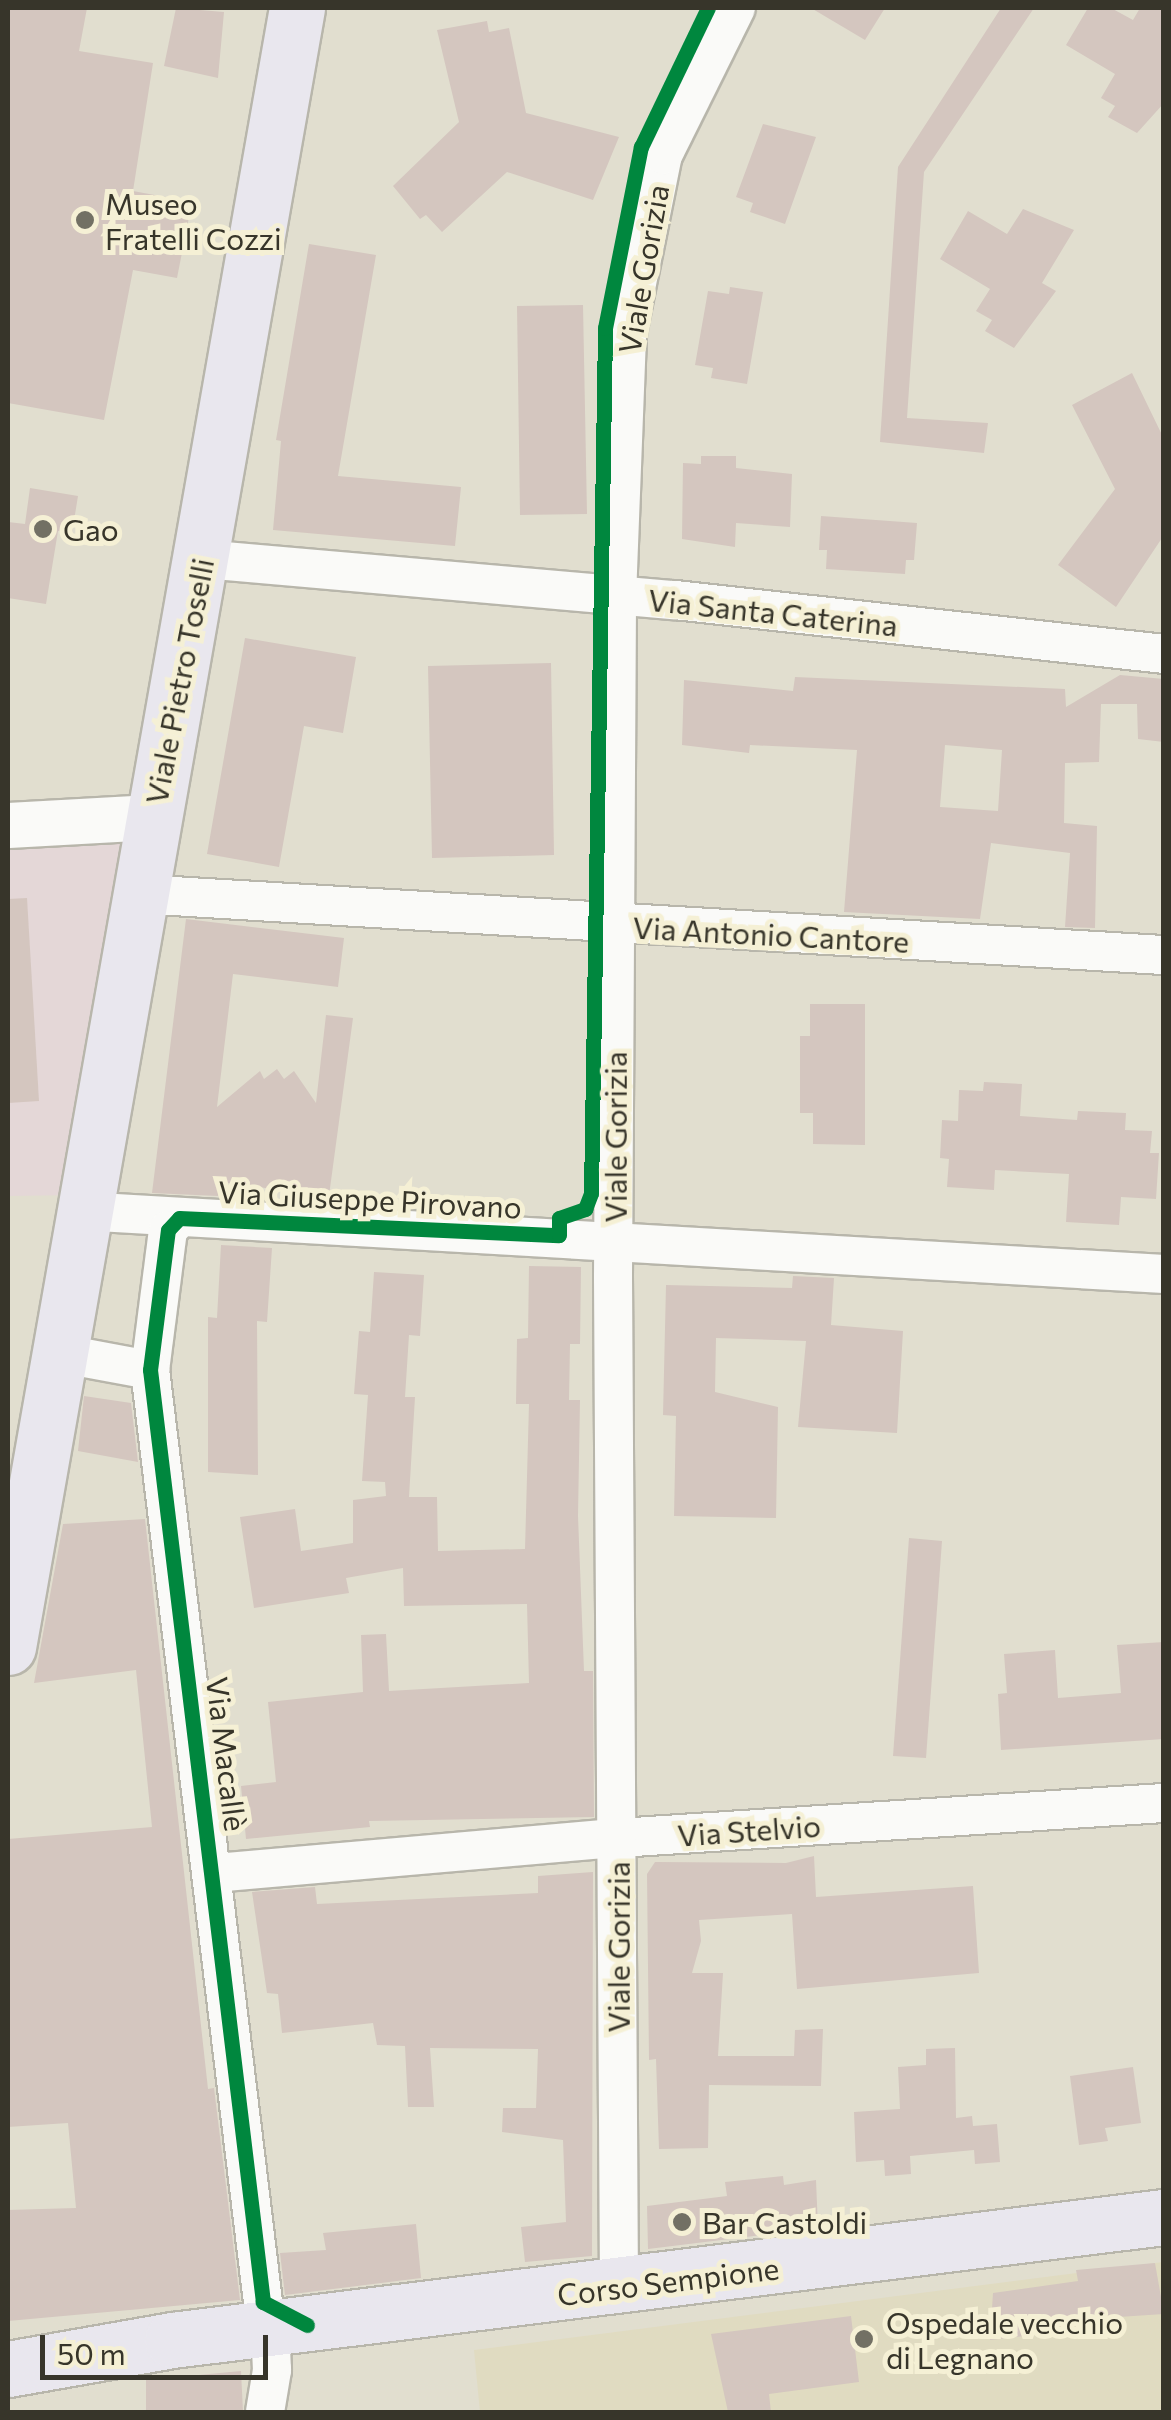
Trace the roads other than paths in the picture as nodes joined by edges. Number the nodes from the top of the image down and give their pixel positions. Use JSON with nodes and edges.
{"nodes":[{"id":1,"x":297,"y":8,"type":"edge"},
{"id":2,"x":736,"y":8,"type":"edge"},
{"id":3,"x":203,"y":559,"type":"junction"},
{"id":4,"x":617,"y":597,"type":"junction"},
{"id":5,"x":1164,"y":654,"type":"edge"},
{"id":6,"x":152,"y":817,"type":"junction"},
{"id":7,"x":8,"y":824,"type":"edge"},
{"id":8,"x":138,"y":894,"type":"junction"},
{"id":9,"x":616,"y":926,"type":"junction"},
{"id":10,"x":1164,"y":955,"type":"edge"},
{"id":11,"x":81,"y":1211,"type":"junction"},
{"id":12,"x":179,"y":1218,"type":"junction"},
{"id":13,"x":615,"y":1239,"type":"junction"},
{"id":14,"x":1164,"y":1274,"type":"edge"},
{"id":15,"x":58,"y":1353,"type":"junction"},
{"id":16,"x":150,"y":1370,"type":"junction"},
{"id":17,"x":8,"y":1647,"type":"edge"},
{"id":18,"x":1164,"y":1803,"type":"edge"},
{"id":19,"x":618,"y":1838,"type":"junction"},
{"id":20,"x":215,"y":1873,"type":"junction"},
{"id":21,"x":1164,"y":2217,"type":"edge"},
{"id":22,"x":619,"y":2288,"type":"junction"},
{"id":23,"x":267,"y":2315,"type":"junction"},
{"id":24,"x":172,"y":2340,"type":"junction"},
{"id":25,"x":8,"y":2343,"type":"edge"},
{"id":26,"x":8,"y":2369,"type":"edge"},
{"id":27,"x":264,"y":2412,"type":"edge"}],
"edges":[{"from":1,"to":3,"type":"main road","name":"Viale Pietro Toselli"},
{"from":2,"to":4,"type":"street","name":"Viale Gorizia"},
{"from":3,"to":4,"type":"street","name":"Via Santa Caterina"},
{"from":3,"to":6,"type":"main road","name":"Viale Pietro Toselli"},
{"from":4,"to":5,"type":"street","name":"Via Santa Caterina"},
{"from":4,"to":9,"type":"street","name":"Viale Gorizia"},
{"from":6,"to":7,"type":"street"},
{"from":6,"to":8,"type":"main road","name":"Viale Pietro Toselli"},
{"from":8,"to":9,"type":"street","name":"Via Antonio Cantore"},
{"from":8,"to":11,"type":"main road","name":"Viale Pietro Toselli"},
{"from":9,"to":10,"type":"street","name":"Via Antonio Cantore"},
{"from":9,"to":13,"type":"street","name":"Viale Gorizia"},
{"from":11,"to":12,"type":"street","name":"Via Giuseppe Pirovano"},
{"from":11,"to":15,"type":"main road","name":"Viale Pietro Toselli"},
{"from":12,"to":13,"type":"street","name":"Via Giuseppe Pirovano"},
{"from":12,"to":16,"type":"street","name":"Via Macallè"},
{"from":13,"to":14,"type":"street","name":"Via Giuseppe Pirovano"},
{"from":13,"to":19,"type":"street","name":"Viale Gorizia"},
{"from":15,"to":16,"type":"street"},
{"from":15,"to":17,"type":"main road","name":"Viale Pietro Toselli"},
{"from":16,"to":20,"type":"street","name":"Via Macallè"},
{"from":18,"to":19,"type":"street","name":"Via Stelvio"},
{"from":19,"to":20,"type":"street","name":"Via Stelvio"},
{"from":19,"to":22,"type":"street","name":"Viale Gorizia"},
{"from":20,"to":23,"type":"street","name":"Via Macallè"},
{"from":21,"to":22,"type":"main road","name":"Corso Sempione"},
{"from":22,"to":23,"type":"main road","name":"Corso Sempione"},
{"from":23,"to":24,"type":"main road","name":"Corso Sempione"},
{"from":23,"to":27,"type":"street","name":"Via Macallè"},
{"from":24,"to":25,"type":"main road","name":"Corso Sempione"},
{"from":24,"to":26,"type":"main road","name":"Corso Sempione"}]}
